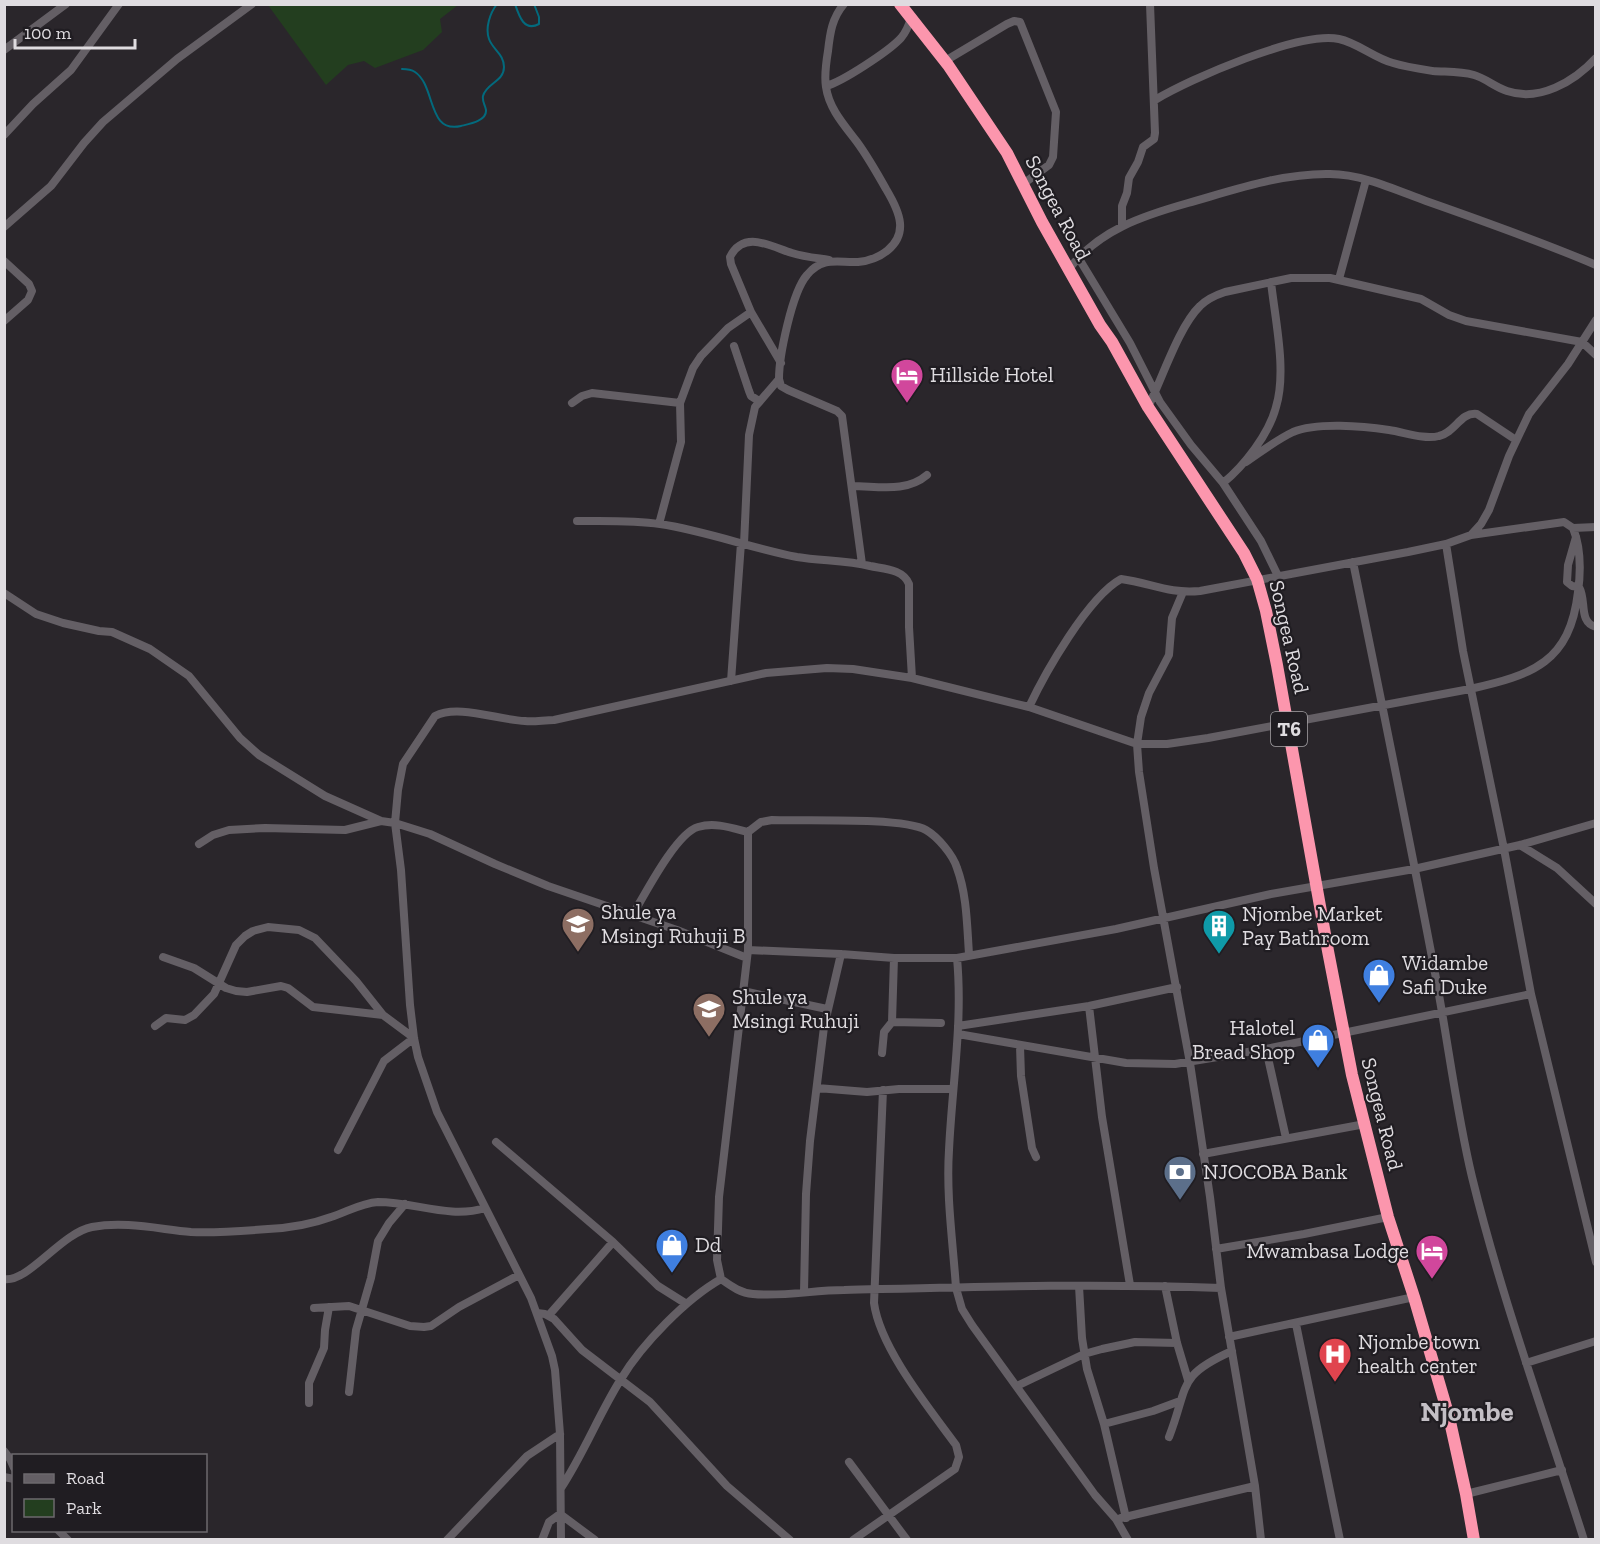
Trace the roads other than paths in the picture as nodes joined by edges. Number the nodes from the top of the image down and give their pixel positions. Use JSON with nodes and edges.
{"nodes":[{"id":1,"x":66,"y":4,"type":"edge"},
{"id":2,"x":119,"y":4,"type":"edge"},
{"id":3,"x":252,"y":4,"type":"edge"},
{"id":4,"x":844,"y":4,"type":"edge"},
{"id":5,"x":900,"y":4,"type":"edge"},
{"id":6,"x":1150,"y":4,"type":"edge"},
{"id":7,"x":912,"y":18,"type":"junction"},
{"id":8,"x":4,"y":50,"type":"edge"},
{"id":9,"x":1596,"y":58,"type":"edge"},
{"id":10,"x":945,"y":61,"type":"junction"},
{"id":11,"x":826,"y":86,"type":"junction"},
{"id":12,"x":1155,"y":100,"type":"junction"},
{"id":13,"x":4,"y":135,"type":"edge"},
{"id":14,"x":1366,"y":180,"type":"junction"},
{"id":15,"x":1023,"y":184,"type":"junction"},
{"id":16,"x":1122,"y":225,"type":"junction"},
{"id":17,"x":4,"y":226,"type":"edge"},
{"id":18,"x":1078,"y":257,"type":"junction"},
{"id":19,"x":834,"y":260,"type":"junction"},
{"id":20,"x":4,"y":261,"type":"edge"},
{"id":21,"x":1596,"y":265,"type":"edge"},
{"id":22,"x":1068,"y":270,"type":"junction"},
{"id":23,"x":1339,"y":279,"type":"junction"},
{"id":24,"x":1271,"y":282,"type":"junction"},
{"id":25,"x":751,"y":312,"type":"junction"},
{"id":26,"x":1596,"y":320,"type":"edge"},
{"id":27,"x":4,"y":321,"type":"edge"},
{"id":28,"x":1582,"y":342,"type":"junction"},
{"id":29,"x":734,"y":346,"type":"dead end"},
{"id":30,"x":1596,"y":355,"type":"edge"},
{"id":31,"x":781,"y":363,"type":"junction"},
{"id":32,"x":779,"y":380,"type":"junction"},
{"id":33,"x":1155,"y":393,"type":"junction"},
{"id":34,"x":759,"y":401,"type":"junction"},
{"id":35,"x":572,"y":403,"type":"dead end"},
{"id":36,"x":680,"y":403,"type":"junction"},
{"id":37,"x":1148,"y":406,"type":"junction"},
{"id":38,"x":1516,"y":441,"type":"junction"},
{"id":39,"x":1246,"y":462,"type":"junction"},
{"id":40,"x":927,"y":475,"type":"dead end"},
{"id":41,"x":1223,"y":483,"type":"junction"},
{"id":42,"x":852,"y":486,"type":"junction"},
{"id":43,"x":578,"y":521,"type":"dead end"},
{"id":44,"x":659,"y":524,"type":"junction"},
{"id":45,"x":1596,"y":527,"type":"edge"},
{"id":46,"x":1575,"y":532,"type":"junction"},
{"id":47,"x":1471,"y":535,"type":"junction"},
{"id":48,"x":743,"y":543,"type":"junction"},
{"id":49,"x":1446,"y":544,"type":"junction"},
{"id":50,"x":1353,"y":562,"type":"junction"},
{"id":51,"x":861,"y":564,"type":"junction"},
{"id":52,"x":1278,"y":576,"type":"junction"},
{"id":53,"x":1257,"y":579,"type":"junction"},
{"id":54,"x":1579,"y":587,"type":"junction"},
{"id":55,"x":4,"y":592,"type":"edge"},
{"id":56,"x":1184,"y":592,"type":"junction"},
{"id":57,"x":1596,"y":627,"type":"edge"},
{"id":58,"x":912,"y":678,"type":"junction"},
{"id":59,"x":731,"y":681,"type":"junction"},
{"id":60,"x":1470,"y":689,"type":"junction"},
{"id":61,"x":1383,"y":706,"type":"junction"},
{"id":62,"x":1029,"y":707,"type":"junction"},
{"id":63,"x":1288,"y":722,"type":"junction"},
{"id":64,"x":1137,"y":744,"type":"junction"},
{"id":65,"x":381,"y":821,"type":"junction"},
{"id":66,"x":395,"y":823,"type":"junction"},
{"id":67,"x":1596,"y":823,"type":"edge"},
{"id":68,"x":748,"y":832,"type":"junction"},
{"id":69,"x":199,"y":844,"type":"dead end"},
{"id":70,"x":1520,"y":844,"type":"junction"},
{"id":71,"x":1504,"y":849,"type":"junction"},
{"id":72,"x":1414,"y":869,"type":"junction"},
{"id":73,"x":1317,"y":886,"type":"junction"},
{"id":74,"x":1596,"y":904,"type":"edge"},
{"id":75,"x":632,"y":916,"type":"junction"},
{"id":76,"x":1163,"y":919,"type":"junction"},
{"id":77,"x":747,"y":954,"type":"junction"},
{"id":78,"x":842,"y":954,"type":"junction"},
{"id":79,"x":969,"y":954,"type":"junction"},
{"id":80,"x":163,"y":957,"type":"dead end"},
{"id":81,"x":894,"y":958,"type":"junction"},
{"id":82,"x":957,"y":958,"type":"junction"},
{"id":83,"x":220,"y":984,"type":"junction"},
{"id":84,"x":1177,"y":987,"type":"junction"},
{"id":85,"x":742,"y":991,"type":"junction"},
{"id":86,"x":1531,"y":994,"type":"junction"},
{"id":87,"x":1089,"y":1006,"type":"junction"},
{"id":88,"x":827,"y":1009,"type":"junction"},
{"id":89,"x":1442,"y":1012,"type":"junction"},
{"id":90,"x":383,"y":1015,"type":"junction"},
{"id":91,"x":892,"y":1022,"type":"junction"},
{"id":92,"x":941,"y":1023,"type":"dead end"},
{"id":93,"x":154,"y":1026,"type":"dead end"},
{"id":94,"x":958,"y":1030,"type":"junction"},
{"id":95,"x":1343,"y":1033,"type":"junction"},
{"id":96,"x":414,"y":1038,"type":"junction"},
{"id":97,"x":1020,"y":1046,"type":"junction"},
{"id":98,"x":1266,"y":1049,"type":"junction"},
{"id":99,"x":882,"y":1053,"type":"dead end"},
{"id":100,"x":1096,"y":1058,"type":"junction"},
{"id":101,"x":1190,"y":1063,"type":"junction"},
{"id":102,"x":817,"y":1088,"type":"junction"},
{"id":103,"x":953,"y":1089,"type":"junction"},
{"id":104,"x":883,"y":1090,"type":"junction"},
{"id":105,"x":1365,"y":1124,"type":"junction"},
{"id":106,"x":1286,"y":1138,"type":"junction"},
{"id":107,"x":496,"y":1142,"type":"dead end"},
{"id":108,"x":338,"y":1150,"type":"dead end"},
{"id":109,"x":1203,"y":1154,"type":"junction"},
{"id":110,"x":1036,"y":1157,"type":"dead end"},
{"id":111,"x":405,"y":1204,"type":"junction"},
{"id":112,"x":485,"y":1208,"type":"junction"},
{"id":113,"x":1388,"y":1217,"type":"junction"},
{"id":114,"x":613,"y":1242,"type":"junction"},
{"id":115,"x":1216,"y":1249,"type":"junction"},
{"id":116,"x":1596,"y":1262,"type":"edge"},
{"id":117,"x":519,"y":1275,"type":"junction"},
{"id":118,"x":4,"y":1279,"type":"edge"},
{"id":119,"x":721,"y":1279,"type":"junction"},
{"id":120,"x":1130,"y":1285,"type":"junction"},
{"id":121,"x":1079,"y":1286,"type":"junction"},
{"id":122,"x":1166,"y":1286,"type":"junction"},
{"id":123,"x":956,"y":1288,"type":"junction"},
{"id":124,"x":1221,"y":1288,"type":"junction"},
{"id":125,"x":875,"y":1290,"type":"junction"},
{"id":126,"x":804,"y":1292,"type":"junction"},
{"id":127,"x":1414,"y":1297,"type":"junction"},
{"id":128,"x":685,"y":1303,"type":"junction"},
{"id":129,"x":329,"y":1307,"type":"junction"},
{"id":130,"x":314,"y":1308,"type":"dead end"},
{"id":131,"x":360,"y":1310,"type":"junction"},
{"id":132,"x":537,"y":1313,"type":"junction"},
{"id":133,"x":549,"y":1315,"type":"junction"},
{"id":134,"x":1296,"y":1324,"type":"junction"},
{"id":135,"x":1229,"y":1337,"type":"junction"},
{"id":136,"x":1596,"y":1341,"type":"edge"},
{"id":137,"x":1177,"y":1343,"type":"junction"},
{"id":138,"x":1232,"y":1351,"type":"junction"},
{"id":139,"x":1084,"y":1354,"type":"junction"},
{"id":140,"x":1526,"y":1363,"type":"junction"},
{"id":141,"x":621,"y":1379,"type":"junction"},
{"id":142,"x":1188,"y":1380,"type":"junction"},
{"id":143,"x":1017,"y":1386,"type":"junction"},
{"id":144,"x":350,"y":1392,"type":"dead end"},
{"id":145,"x":1180,"y":1401,"type":"junction"},
{"id":146,"x":309,"y":1403,"type":"dead end"},
{"id":147,"x":1104,"y":1424,"type":"junction"},
{"id":148,"x":560,"y":1434,"type":"junction"},
{"id":149,"x":1169,"y":1437,"type":"dead end"},
{"id":150,"x":849,"y":1462,"type":"dead end"},
{"id":151,"x":1562,"y":1470,"type":"junction"},
{"id":152,"x":1255,"y":1486,"type":"junction"},
{"id":153,"x":561,"y":1489,"type":"junction"},
{"id":154,"x":1466,"y":1494,"type":"junction"},
{"id":155,"x":560,"y":1514,"type":"junction"},
{"id":156,"x":888,"y":1514,"type":"junction"},
{"id":157,"x":1126,"y":1518,"type":"junction"},
{"id":158,"x":1116,"y":1519,"type":"junction"},
{"id":159,"x":447,"y":1539,"type":"edge"},
{"id":160,"x":542,"y":1539,"type":"edge"},
{"id":161,"x":561,"y":1539,"type":"edge"},
{"id":162,"x":595,"y":1539,"type":"edge"},
{"id":163,"x":790,"y":1539,"type":"edge"},
{"id":164,"x":853,"y":1539,"type":"edge"},
{"id":165,"x":907,"y":1539,"type":"edge"},
{"id":166,"x":1128,"y":1539,"type":"edge"},
{"id":167,"x":1261,"y":1539,"type":"edge"},
{"id":168,"x":1340,"y":1539,"type":"edge"},
{"id":169,"x":1474,"y":1539,"type":"edge"},
{"id":170,"x":1584,"y":1539,"type":"edge"}],
"edges":[{"from":1,"to":8,"type":"street"},
{"from":2,"to":13,"type":"street"},
{"from":3,"to":17,"type":"street"},
{"from":4,"to":11,"type":"street"},
{"from":5,"to":7,"type":"highway","name":"Songea Road","number":"T6"},
{"from":6,"to":12,"type":"street"},
{"from":7,"to":10,"type":"highway","name":"Songea Road","number":"T6"},
{"from":7,"to":11,"type":"street"},
{"from":9,"to":12,"type":"street"},
{"from":10,"to":15,"type":"highway","name":"Songea Road","number":"T6"},
{"from":10,"to":15,"type":"street"},
{"from":11,"to":19,"type":"street"},
{"from":12,"to":16,"type":"street"},
{"from":14,"to":16,"type":"street"},
{"from":14,"to":21,"type":"street"},
{"from":14,"to":23,"type":"street"},
{"from":15,"to":22,"type":"highway","name":"Songea Road","number":"T6"},
{"from":16,"to":18,"type":"street"},
{"from":18,"to":22,"type":"street"},
{"from":18,"to":33,"type":"street"},
{"from":19,"to":25,"type":"street"},
{"from":19,"to":31,"type":"street"},
{"from":20,"to":27,"type":"street"},
{"from":22,"to":37,"type":"highway","name":"Songea Road","number":"T6"},
{"from":23,"to":24,"type":"street"},
{"from":23,"to":28,"type":"street"},
{"from":24,"to":33,"type":"street"},
{"from":24,"to":39,"type":"street"},
{"from":25,"to":31,"type":"street"},
{"from":25,"to":36,"type":"street"},
{"from":26,"to":28,"type":"street"},
{"from":28,"to":30,"type":"street"},
{"from":28,"to":38,"type":"street"},
{"from":29,"to":34,"type":"street"},
{"from":31,"to":32,"type":"street"},
{"from":32,"to":34,"type":"street"},
{"from":32,"to":42,"type":"street"},
{"from":33,"to":37,"type":"street"},
{"from":33,"to":41,"type":"street"},
{"from":34,"to":48,"type":"street"},
{"from":35,"to":36,"type":"street"},
{"from":36,"to":44,"type":"street"},
{"from":37,"to":53,"type":"highway","name":"Songea Road","number":"T6"},
{"from":38,"to":39,"type":"street"},
{"from":38,"to":47,"type":"street"},
{"from":39,"to":41,"type":"street"},
{"from":40,"to":42,"type":"street"},
{"from":41,"to":52,"type":"street"},
{"from":42,"to":51,"type":"street"},
{"from":43,"to":44,"type":"street"},
{"from":44,"to":48,"type":"street"},
{"from":45,"to":46,"type":"street"},
{"from":46,"to":47,"type":"street"},
{"from":46,"to":54,"type":"street"},
{"from":46,"to":54,"type":"street"},
{"from":47,"to":49,"type":"street"},
{"from":48,"to":51,"type":"street"},
{"from":48,"to":59,"type":"street"},
{"from":49,"to":50,"type":"street"},
{"from":49,"to":60,"type":"street"},
{"from":50,"to":52,"type":"street"},
{"from":50,"to":61,"type":"street"},
{"from":51,"to":58,"type":"street"},
{"from":52,"to":53,"type":"street"},
{"from":53,"to":56,"type":"street"},
{"from":53,"to":63,"type":"highway","name":"Songea Road","number":"T6"},
{"from":54,"to":57,"type":"street"},
{"from":54,"to":60,"type":"street"},
{"from":55,"to":65,"type":"street"},
{"from":56,"to":62,"type":"street"},
{"from":56,"to":64,"type":"street"},
{"from":58,"to":59,"type":"street"},
{"from":58,"to":62,"type":"street"},
{"from":59,"to":66,"type":"street"},
{"from":60,"to":61,"type":"street"},
{"from":60,"to":71,"type":"street"},
{"from":61,"to":63,"type":"street"},
{"from":61,"to":72,"type":"street"},
{"from":62,"to":64,"type":"street"},
{"from":63,"to":64,"type":"street"},
{"from":63,"to":73,"type":"highway","name":"Songea Road","number":"T6"},
{"from":64,"to":76,"type":"street"},
{"from":65,"to":66,"type":"street"},
{"from":65,"to":69,"type":"street"},
{"from":66,"to":75,"type":"street"},
{"from":66,"to":96,"type":"street"},
{"from":67,"to":70,"type":"street"},
{"from":68,"to":75,"type":"street"},
{"from":68,"to":77,"type":"street"},
{"from":68,"to":79,"type":"street"},
{"from":70,"to":71,"type":"street"},
{"from":70,"to":74,"type":"street"},
{"from":71,"to":72,"type":"street"},
{"from":71,"to":86,"type":"street"},
{"from":72,"to":73,"type":"street"},
{"from":72,"to":89,"type":"street"},
{"from":73,"to":76,"type":"street"},
{"from":73,"to":95,"type":"highway","name":"Songea Road","number":"T6"},
{"from":75,"to":77,"type":"street"},
{"from":76,"to":79,"type":"street"},
{"from":76,"to":84,"type":"street"},
{"from":77,"to":78,"type":"street"},
{"from":77,"to":85,"type":"street"},
{"from":78,"to":81,"type":"street"},
{"from":78,"to":88,"type":"street"},
{"from":79,"to":82,"type":"street"},
{"from":80,"to":83,"type":"street"},
{"from":81,"to":82,"type":"street"},
{"from":81,"to":91,"type":"street"},
{"from":82,"to":94,"type":"street"},
{"from":83,"to":90,"type":"street"},
{"from":83,"to":90,"type":"street"},
{"from":83,"to":93,"type":"street"},
{"from":84,"to":87,"type":"street"},
{"from":84,"to":101,"type":"street"},
{"from":85,"to":88,"type":"street"},
{"from":85,"to":119,"type":"street"},
{"from":86,"to":89,"type":"street"},
{"from":86,"to":116,"type":"street"},
{"from":87,"to":94,"type":"street"},
{"from":87,"to":100,"type":"street"},
{"from":88,"to":102,"type":"street"},
{"from":89,"to":95,"type":"street"},
{"from":89,"to":140,"type":"street"},
{"from":90,"to":96,"type":"street"},
{"from":91,"to":92,"type":"street"},
{"from":91,"to":99,"type":"street"},
{"from":94,"to":97,"type":"street"},
{"from":94,"to":103,"type":"street"},
{"from":95,"to":98,"type":"street"},
{"from":95,"to":105,"type":"highway","name":"Songea Road","number":"T6"},
{"from":96,"to":108,"type":"street"},
{"from":96,"to":112,"type":"street"},
{"from":97,"to":100,"type":"street"},
{"from":97,"to":110,"type":"street"},
{"from":98,"to":101,"type":"street"},
{"from":98,"to":106,"type":"street"},
{"from":100,"to":101,"type":"street"},
{"from":100,"to":120,"type":"street"},
{"from":101,"to":109,"type":"street"},
{"from":102,"to":104,"type":"street"},
{"from":102,"to":126,"type":"street"},
{"from":103,"to":104,"type":"street"},
{"from":103,"to":123,"type":"street"},
{"from":104,"to":125,"type":"street"},
{"from":105,"to":106,"type":"street"},
{"from":105,"to":113,"type":"highway","name":"Songea Road","number":"T6"},
{"from":106,"to":109,"type":"street"},
{"from":107,"to":114,"type":"street"},
{"from":109,"to":115,"type":"street"},
{"from":111,"to":112,"type":"street"},
{"from":111,"to":118,"type":"street"},
{"from":111,"to":131,"type":"street"},
{"from":112,"to":117,"type":"street"},
{"from":113,"to":115,"type":"street"},
{"from":113,"to":127,"type":"highway","name":"Songea Road","number":"T6"},
{"from":114,"to":128,"type":"street"},
{"from":114,"to":133,"type":"street"},
{"from":115,"to":124,"type":"street"},
{"from":117,"to":131,"type":"street"},
{"from":117,"to":132,"type":"street"},
{"from":119,"to":126,"type":"street"},
{"from":119,"to":128,"type":"street"},
{"from":120,"to":121,"type":"street"},
{"from":120,"to":122,"type":"street"},
{"from":121,"to":123,"type":"street"},
{"from":121,"to":139,"type":"street"},
{"from":122,"to":124,"type":"street"},
{"from":122,"to":137,"type":"street"},
{"from":123,"to":125,"type":"street"},
{"from":123,"to":143,"type":"street"},
{"from":124,"to":135,"type":"street"},
{"from":125,"to":126,"type":"street"},
{"from":125,"to":156,"type":"street"},
{"from":127,"to":134,"type":"street"},
{"from":127,"to":154,"type":"highway","name":"Songea Road","number":"T6"},
{"from":128,"to":141,"type":"street"},
{"from":129,"to":130,"type":"street"},
{"from":129,"to":131,"type":"street"},
{"from":129,"to":146,"type":"street"},
{"from":131,"to":144,"type":"street"},
{"from":132,"to":133,"type":"street"},
{"from":132,"to":148,"type":"street"},
{"from":133,"to":141,"type":"street"},
{"from":134,"to":135,"type":"street"},
{"from":134,"to":168,"type":"street"},
{"from":135,"to":138,"type":"street"},
{"from":136,"to":140,"type":"street"},
{"from":137,"to":139,"type":"street"},
{"from":137,"to":142,"type":"street"},
{"from":138,"to":142,"type":"street"},
{"from":138,"to":152,"type":"street"},
{"from":139,"to":143,"type":"street"},
{"from":139,"to":147,"type":"street"},
{"from":140,"to":151,"type":"street"},
{"from":141,"to":153,"type":"street"},
{"from":141,"to":163,"type":"street"},
{"from":142,"to":145,"type":"street"},
{"from":143,"to":158,"type":"street"},
{"from":145,"to":147,"type":"street"},
{"from":145,"to":149,"type":"street"},
{"from":147,"to":157,"type":"street"},
{"from":148,"to":153,"type":"street"},
{"from":148,"to":159,"type":"street"},
{"from":150,"to":156,"type":"street"},
{"from":151,"to":154,"type":"street"},
{"from":151,"to":170,"type":"street"},
{"from":152,"to":157,"type":"street"},
{"from":152,"to":167,"type":"street"},
{"from":153,"to":155,"type":"street"},
{"from":154,"to":169,"type":"highway","name":"Songea Road","number":"T6"},
{"from":155,"to":160,"type":"street"},
{"from":155,"to":161,"type":"street"},
{"from":155,"to":162,"type":"street"},
{"from":156,"to":164,"type":"street"},
{"from":156,"to":165,"type":"street"},
{"from":157,"to":158,"type":"street"},
{"from":158,"to":166,"type":"street"}]}
